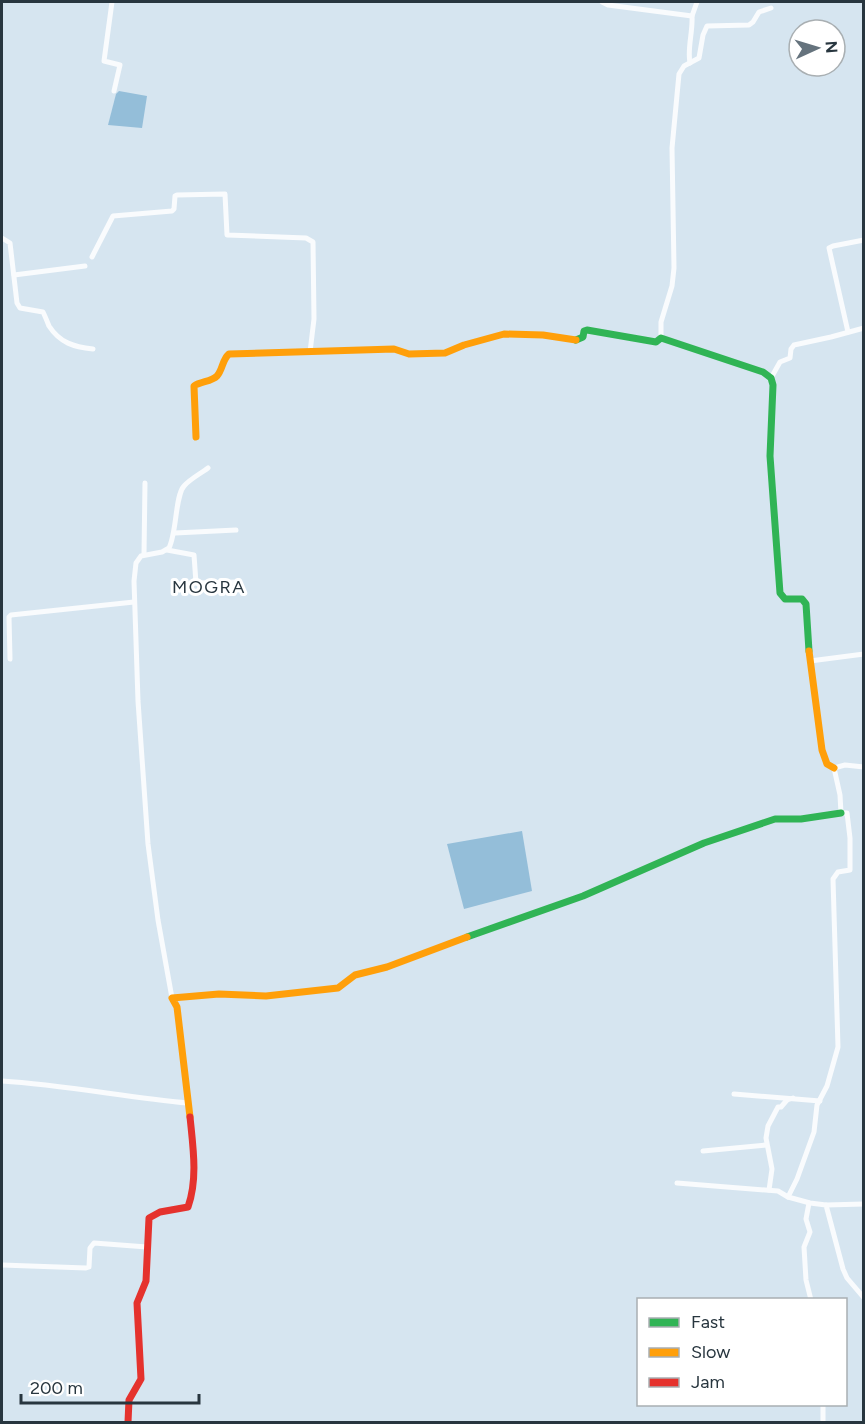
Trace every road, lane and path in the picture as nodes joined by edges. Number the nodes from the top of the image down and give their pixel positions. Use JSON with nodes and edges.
{"nodes":[{"id":1,"x":112,"y":2,"type":"edge"},
{"id":2,"x":602,"y":2,"type":"edge"},
{"id":3,"x":697,"y":2,"type":"edge"},
{"id":4,"x":771,"y":8,"type":"dead end"},
{"id":5,"x":692,"y":16,"type":"junction"},
{"id":6,"x":690,"y":63,"type":"junction"},
{"id":7,"x":114,"y":91,"type":"dead end"},
{"id":8,"x":2,"y":238,"type":"edge"},
{"id":9,"x":864,"y":240,"type":"edge"},
{"id":10,"x":92,"y":256,"type":"dead end"},
{"id":11,"x":85,"y":266,"type":"dead end"},
{"id":12,"x":15,"y":275,"type":"junction"},
{"id":13,"x":864,"y":327,"type":"edge"},
{"id":14,"x":848,"y":332,"type":"junction"},
{"id":15,"x":661,"y":338,"type":"junction"},
{"id":16,"x":93,"y":349,"type":"dead end"},
{"id":17,"x":310,"y":352,"type":"junction"},
{"id":18,"x":771,"y":378,"type":"junction"},
{"id":19,"x":196,"y":437,"type":"dead end"},
{"id":20,"x":208,"y":468,"type":"dead end"},
{"id":21,"x":145,"y":483,"type":"dead end"},
{"id":22,"x":236,"y":530,"type":"dead end"},
{"id":23,"x":175,"y":533,"type":"junction"},
{"id":24,"x":167,"y":550,"type":"junction"},
{"id":25,"x":144,"y":554,"type":"junction"},
{"id":26,"x":238,"y":582,"type":"dead end"},
{"id":27,"x":134,"y":602,"type":"junction"},
{"id":28,"x":864,"y":654,"type":"edge"},
{"id":29,"x":10,"y":659,"type":"dead end"},
{"id":30,"x":810,"y":661,"type":"junction"},
{"id":31,"x":864,"y":767,"type":"edge"},
{"id":32,"x":834,"y":768,"type":"junction"},
{"id":33,"x":841,"y":813,"type":"junction"},
{"id":34,"x":172,"y":998,"type":"junction"},
{"id":35,"x":2,"y":1081,"type":"edge"},
{"id":36,"x":734,"y":1094,"type":"dead end"},
{"id":37,"x":793,"y":1098,"type":"junction"},
{"id":38,"x":820,"y":1101,"type":"junction"},
{"id":39,"x":188,"y":1103,"type":"junction"},
{"id":40,"x":766,"y":1145,"type":"junction"},
{"id":41,"x":703,"y":1152,"type":"dead end"},
{"id":42,"x":677,"y":1183,"type":"dead end"},
{"id":43,"x":769,"y":1190,"type":"junction"},
{"id":44,"x":788,"y":1197,"type":"junction"},
{"id":45,"x":809,"y":1203,"type":"junction"},
{"id":46,"x":864,"y":1204,"type":"edge"},
{"id":47,"x":826,"y":1205,"type":"junction"},
{"id":48,"x":147,"y":1247,"type":"junction"},
{"id":49,"x":2,"y":1265,"type":"edge"},
{"id":50,"x":811,"y":1298,"type":"edge"},
{"id":51,"x":864,"y":1298,"type":"edge"},
{"id":52,"x":823,"y":1406,"type":"edge"},
{"id":53,"x":128,"y":1422,"type":"edge"},
{"id":54,"x":823,"y":1422,"type":"edge"}],
"edges":[{"from":1,"to":7,"type":"street"},
{"from":2,"to":5,"type":"street"},
{"from":3,"to":5,"type":"street"},
{"from":4,"to":6,"type":"street"},
{"from":5,"to":6,"type":"street"},
{"from":6,"to":15,"type":"street"},
{"from":8,"to":12,"type":"street"},
{"from":9,"to":14,"type":"street"},
{"from":10,"to":17,"type":"street"},
{"from":11,"to":12,"type":"street"},
{"from":12,"to":16,"type":"street"},
{"from":13,"to":14,"type":"street"},
{"from":14,"to":18,"type":"street"},
{"from":15,"to":17,"type":"street"},
{"from":15,"to":18,"type":"street"},
{"from":17,"to":19,"type":"street"},
{"from":18,"to":30,"type":"street"},
{"from":20,"to":23,"type":"street"},
{"from":21,"to":25,"type":"street"},
{"from":22,"to":23,"type":"street"},
{"from":23,"to":24,"type":"street"},
{"from":24,"to":25,"type":"street"},
{"from":24,"to":26,"type":"street"},
{"from":25,"to":27,"type":"street"},
{"from":27,"to":29,"type":"street"},
{"from":27,"to":34,"type":"street"},
{"from":28,"to":30,"type":"street"},
{"from":30,"to":32,"type":"street"},
{"from":31,"to":32,"type":"street"},
{"from":32,"to":33,"type":"street"},
{"from":33,"to":34,"type":"street"},
{"from":33,"to":38,"type":"street"},
{"from":34,"to":39,"type":"street"},
{"from":35,"to":39,"type":"street"},
{"from":36,"to":37,"type":"street"},
{"from":37,"to":38,"type":"street"},
{"from":37,"to":40,"type":"street"},
{"from":38,"to":44,"type":"street"},
{"from":39,"to":48,"type":"street"},
{"from":40,"to":41,"type":"street"},
{"from":40,"to":43,"type":"street"},
{"from":42,"to":43,"type":"street"},
{"from":43,"to":44,"type":"street"},
{"from":44,"to":45,"type":"street"},
{"from":45,"to":47,"type":"street"},
{"from":45,"to":50,"type":"street"},
{"from":46,"to":47,"type":"street"},
{"from":47,"to":51,"type":"street"},
{"from":48,"to":49,"type":"street"},
{"from":48,"to":53,"type":"street"},
{"from":52,"to":54,"type":"street"}]}
